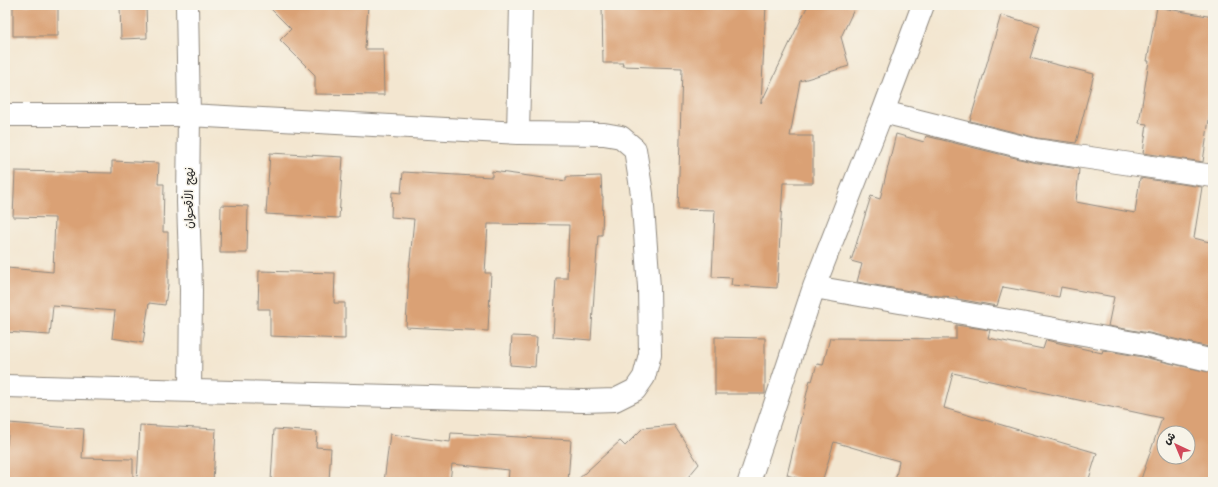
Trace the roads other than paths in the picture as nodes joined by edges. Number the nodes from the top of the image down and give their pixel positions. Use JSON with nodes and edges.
{"nodes":[{"id":1,"x":187,"y":5,"type":"edge"},
{"id":2,"x":521,"y":5,"type":"edge"},
{"id":3,"x":922,"y":5,"type":"edge"},
{"id":4,"x":883,"y":112,"type":"junction"},
{"id":5,"x":5,"y":115,"type":"edge"},
{"id":6,"x":189,"y":115,"type":"junction"},
{"id":7,"x":518,"y":133,"type":"junction"},
{"id":8,"x":1213,"y":176,"type":"edge"},
{"id":9,"x":814,"y":287,"type":"junction"},
{"id":10,"x":1213,"y":361,"type":"edge"},
{"id":11,"x":5,"y":386,"type":"edge"},
{"id":12,"x":190,"y":390,"type":"junction"},
{"id":13,"x":749,"y":482,"type":"edge"}],
"edges":[{"from":1,"to":6,"type":"street","name":"نهج الأقحوان"},
{"from":2,"to":7,"type":"street"},
{"from":3,"to":4,"type":"street"},
{"from":4,"to":8,"type":"street"},
{"from":4,"to":9,"type":"street"},
{"from":5,"to":6,"type":"street"},
{"from":6,"to":7,"type":"street"},
{"from":6,"to":12,"type":"street","name":"نهج الأقحوان"},
{"from":7,"to":12,"type":"street"},
{"from":9,"to":10,"type":"street"},
{"from":9,"to":13,"type":"street"},
{"from":11,"to":12,"type":"street"}]}
